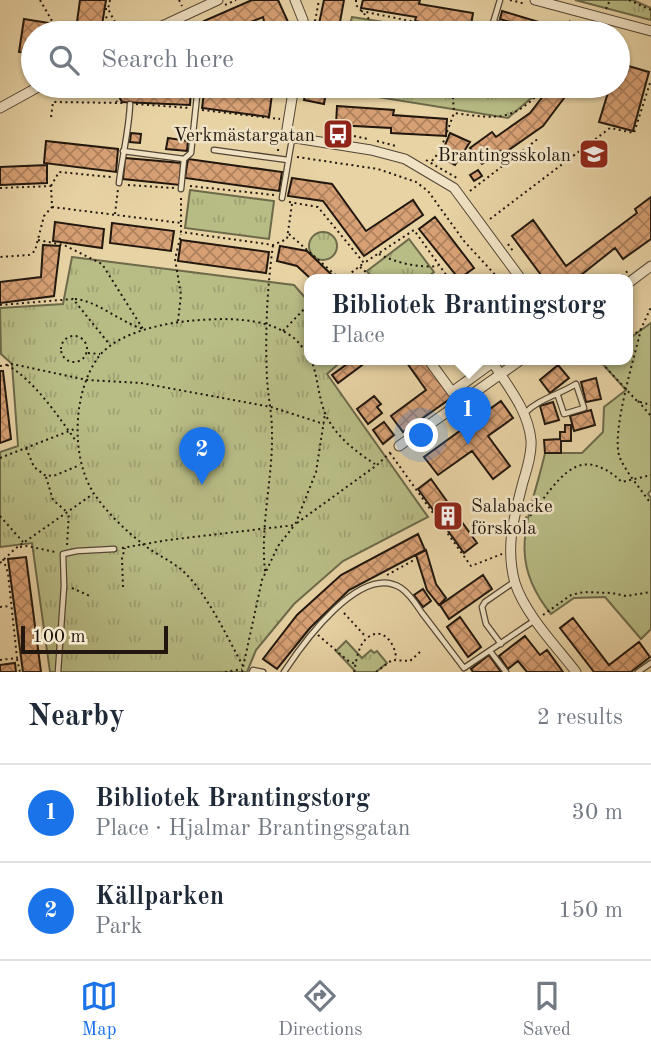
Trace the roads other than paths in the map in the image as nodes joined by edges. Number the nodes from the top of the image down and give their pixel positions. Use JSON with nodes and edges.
{"nodes":[{"id":1,"x":218,"y":0,"type":"edge"},
{"id":2,"x":295,"y":0,"type":"edge"},
{"id":3,"x":500,"y":0,"type":"edge"},
{"id":4,"x":535,"y":0,"type":"edge"},
{"id":5,"x":173,"y":21,"type":"edge"},
{"id":6,"x":303,"y":21,"type":"edge"},
{"id":7,"x":494,"y":21,"type":"edge"},
{"id":8,"x":614,"y":21,"type":"edge"},
{"id":9,"x":630,"y":25,"type":"edge"},
{"id":10,"x":651,"y":31,"type":"edge"},
{"id":11,"x":21,"y":96,"type":"edge"},
{"id":12,"x":197,"y":98,"type":"edge"},
{"id":13,"x":290,"y":98,"type":"edge"},
{"id":14,"x":130,"y":104,"type":"road end"},
{"id":15,"x":0,"y":108,"type":"edge"},
{"id":16,"x":292,"y":139,"type":"junction"},
{"id":17,"x":214,"y":150,"type":"dead end"},
{"id":18,"x":123,"y":151,"type":"junction"},
{"id":19,"x":288,"y":158,"type":"junction"},
{"id":20,"x":184,"y":159,"type":"junction"},
{"id":21,"x":119,"y":183,"type":"road end"},
{"id":22,"x":181,"y":189,"type":"road end"},
{"id":23,"x":282,"y":198,"type":"road end"},
{"id":24,"x":651,"y":266,"type":"edge"},
{"id":25,"x":517,"y":274,"type":"edge"},
{"id":26,"x":633,"y":280,"type":"edge"},
{"id":27,"x":432,"y":365,"type":"edge"},
{"id":28,"x":490,"y":365,"type":"edge"},
{"id":29,"x":497,"y":365,"type":"edge"},
{"id":30,"x":513,"y":365,"type":"edge"},
{"id":31,"x":500,"y":374,"type":"junction"},
{"id":32,"x":558,"y":396,"type":"junction"},
{"id":33,"x":524,"y":414,"type":"junction"},
{"id":34,"x":399,"y":446,"type":"road end"},
{"id":35,"x":114,"y":549,"type":"road end"},
{"id":36,"x":515,"y":582,"type":"junction"},
{"id":37,"x":536,"y":619,"type":"junction"},
{"id":38,"x":500,"y":643,"type":"junction"},
{"id":39,"x":490,"y":651,"type":"junction"},
{"id":40,"x":651,"y":663,"type":"edge"},
{"id":41,"x":464,"y":670,"type":"edge"},
{"id":42,"x":58,"y":672,"type":"edge"},
{"id":43,"x":252,"y":672,"type":"edge"},
{"id":44,"x":264,"y":672,"type":"edge"},
{"id":45,"x":285,"y":672,"type":"edge"},
{"id":46,"x":506,"y":672,"type":"edge"},
{"id":47,"x":576,"y":672,"type":"edge"},
{"id":48,"x":638,"y":672,"type":"edge"}],
"edges":[{"from":1,"to":5,"type":"street"},
{"from":2,"to":6,"type":"street"},
{"from":3,"to":7,"type":"lane"},
{"from":4,"to":8,"type":"street"},
{"from":9,"to":10,"type":"street"},
{"from":11,"to":15,"type":"street"},
{"from":12,"to":20,"type":"lane"},
{"from":13,"to":16,"type":"street"},
{"from":14,"to":18,"type":"lane"},
{"from":16,"to":19,"type":"lane"},
{"from":16,"to":25,"type":"street"},
{"from":17,"to":19,"type":"lane"},
{"from":18,"to":20,"type":"lane"},
{"from":18,"to":21,"type":"lane"},
{"from":19,"to":23,"type":"lane"},
{"from":20,"to":22,"type":"lane"},
{"from":24,"to":26,"type":"street"},
{"from":27,"to":28,"type":"street"},
{"from":29,"to":31,"type":"street"},
{"from":30,"to":31,"type":"street"},
{"from":31,"to":33,"type":"street"},
{"from":31,"to":34,"type":"street"},
{"from":32,"to":32,"type":"lane"},
{"from":32,"to":33,"type":"lane"},
{"from":33,"to":36,"type":"street"},
{"from":35,"to":42,"type":"lane"},
{"from":36,"to":37,"type":"street"},
{"from":36,"to":38,"type":"lane"},
{"from":37,"to":38,"type":"lane"},
{"from":37,"to":47,"type":"street"},
{"from":38,"to":39,"type":"lane"},
{"from":39,"to":41,"type":"lane"},
{"from":39,"to":46,"type":"lane"},
{"from":40,"to":48,"type":"lane"},
{"from":41,"to":45,"type":"lane"},
{"from":43,"to":44,"type":"lane"}]}
